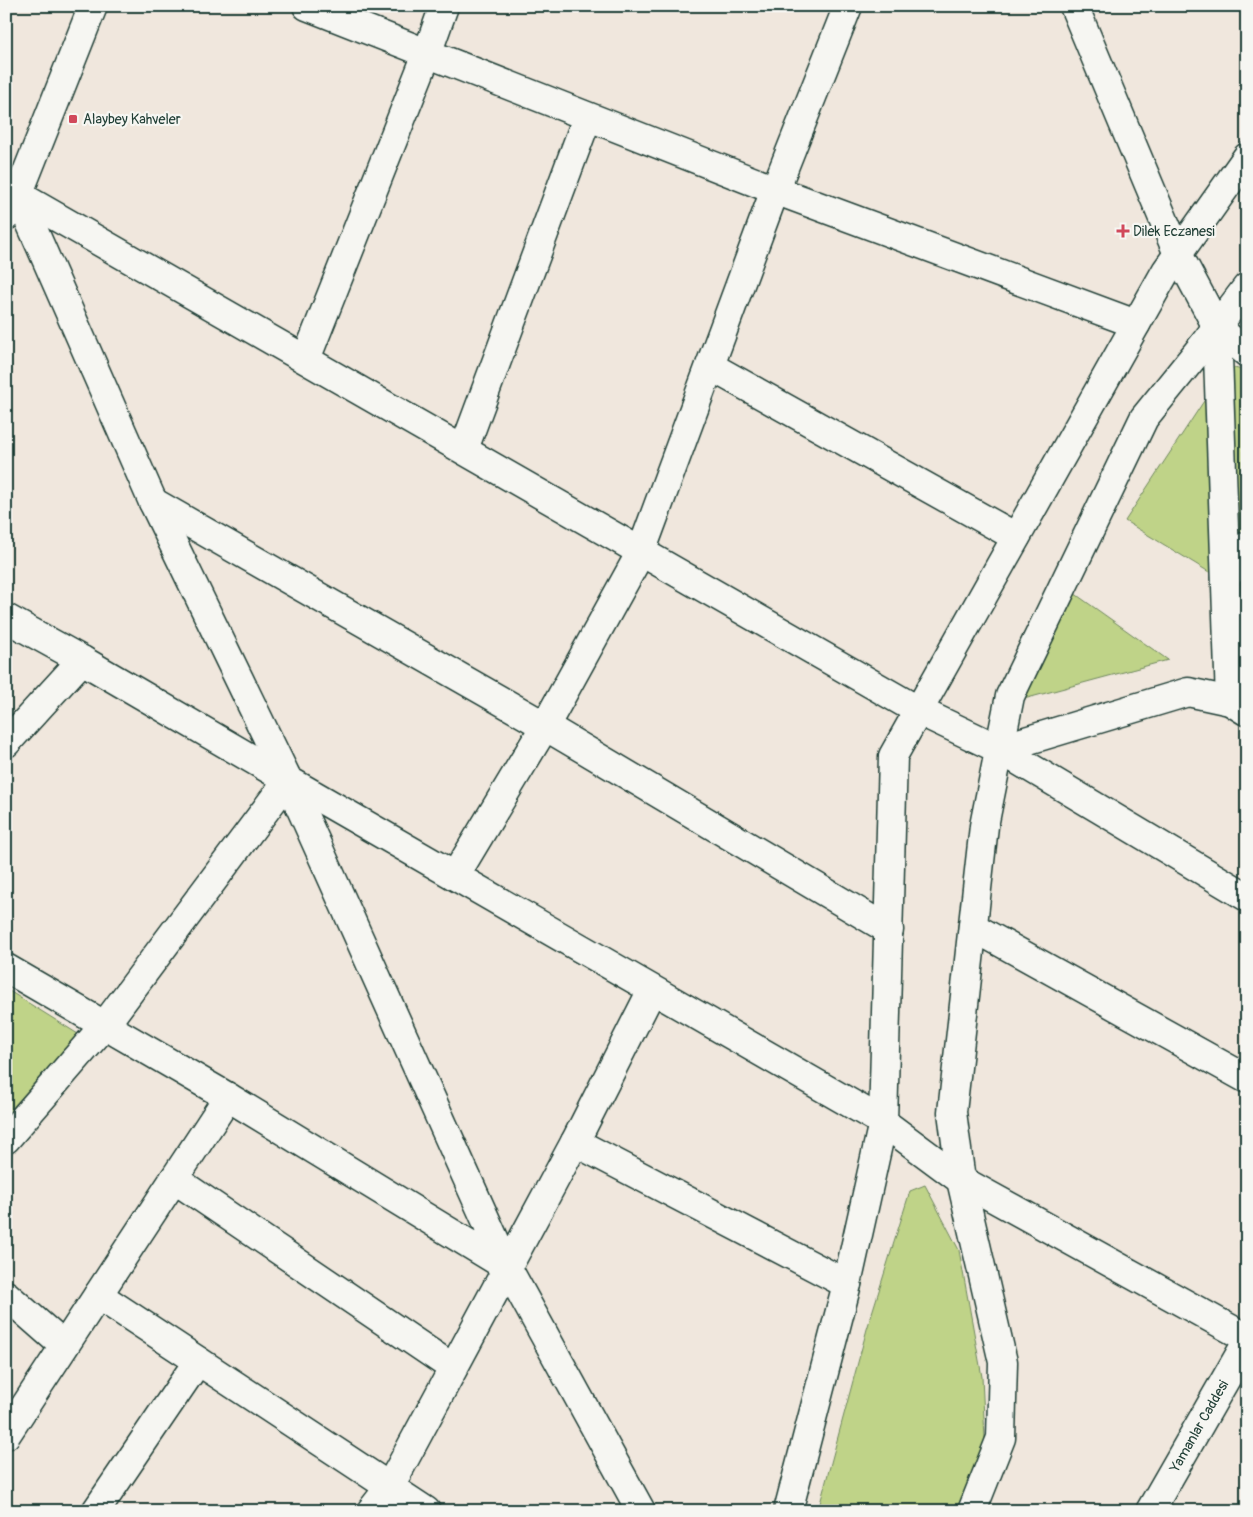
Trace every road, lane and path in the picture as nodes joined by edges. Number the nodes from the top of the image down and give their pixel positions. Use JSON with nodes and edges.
{"nodes":[{"id":1,"x":93,"y":6,"type":"edge"},
{"id":2,"x":307,"y":6,"type":"edge"},
{"id":3,"x":444,"y":6,"type":"edge"},
{"id":4,"x":848,"y":6,"type":"edge"},
{"id":5,"x":1074,"y":6,"type":"edge"},
{"id":6,"x":427,"y":54,"type":"junction"},
{"id":7,"x":587,"y":118,"type":"junction"},
{"id":8,"x":1247,"y":156,"type":"edge"},
{"id":9,"x":775,"y":190,"type":"junction"},
{"id":10,"x":10,"y":200,"type":"edge"},
{"id":11,"x":1178,"y":254,"type":"junction"},
{"id":12,"x":1247,"y":287,"type":"edge"},
{"id":13,"x":1136,"y":324,"type":"junction"},
{"id":14,"x":1217,"y":327,"type":"junction"},
{"id":15,"x":1247,"y":353,"type":"edge"},
{"id":16,"x":306,"y":359,"type":"junction"},
{"id":17,"x":710,"y":366,"type":"junction"},
{"id":18,"x":464,"y":449,"type":"junction"},
{"id":19,"x":153,"y":502,"type":"junction"},
{"id":20,"x":1016,"y":537,"type":"junction"},
{"id":21,"x":1247,"y":546,"type":"edge"},
{"id":22,"x":641,"y":552,"type":"junction"},
{"id":23,"x":1226,"y":578,"type":"junction"},
{"id":24,"x":6,"y":618,"type":"edge"},
{"id":25,"x":82,"y":660,"type":"junction"},
{"id":26,"x":1239,"y":706,"type":"edge"},
{"id":27,"x":919,"y":711,"type":"junction"},
{"id":28,"x":544,"y":726,"type":"junction"},
{"id":29,"x":6,"y":743,"type":"edge"},
{"id":30,"x":1000,"y":749,"type":"junction"},
{"id":31,"x":288,"y":780,"type":"junction"},
{"id":32,"x":455,"y":876,"type":"junction"},
{"id":33,"x":1247,"y":897,"type":"edge"},
{"id":34,"x":972,"y":927,"type":"junction"},
{"id":35,"x":889,"y":930,"type":"junction"},
{"id":36,"x":6,"y":968,"type":"edge"},
{"id":37,"x":652,"y":990,"type":"junction"},
{"id":38,"x":104,"y":1026,"type":"junction"},
{"id":39,"x":1247,"y":1079,"type":"edge"},
{"id":40,"x":228,"y":1097,"type":"junction"},
{"id":41,"x":883,"y":1122,"type":"junction"},
{"id":42,"x":6,"y":1139,"type":"edge"},
{"id":43,"x":575,"y":1142,"type":"junction"},
{"id":44,"x":174,"y":1179,"type":"junction"},
{"id":45,"x":961,"y":1180,"type":"junction"},
{"id":46,"x":507,"y":1267,"type":"junction"},
{"id":47,"x":847,"y":1284,"type":"junction"},
{"id":48,"x":6,"y":1295,"type":"edge"},
{"id":49,"x":98,"y":1295,"type":"junction"},
{"id":50,"x":1247,"y":1340,"type":"edge"},
{"id":51,"x":64,"y":1346,"type":"junction"},
{"id":52,"x":198,"y":1361,"type":"junction"},
{"id":53,"x":453,"y":1368,"type":"junction"},
{"id":54,"x":6,"y":1435,"type":"edge"},
{"id":55,"x":389,"y":1488,"type":"junction"},
{"id":56,"x":96,"y":1511,"type":"edge"},
{"id":57,"x":371,"y":1511,"type":"edge"},
{"id":58,"x":426,"y":1511,"type":"edge"},
{"id":59,"x":641,"y":1511,"type":"edge"},
{"id":60,"x":788,"y":1511,"type":"edge"},
{"id":61,"x":972,"y":1511,"type":"edge"},
{"id":62,"x":1150,"y":1511,"type":"edge"}],
"edges":[{"from":1,"to":10,"type":"street"},
{"from":2,"to":6,"type":"street"},
{"from":3,"to":6,"type":"street"},
{"from":4,"to":9,"type":"street"},
{"from":5,"to":11,"type":"street"},
{"from":6,"to":7,"type":"street"},
{"from":6,"to":16,"type":"street"},
{"from":7,"to":9,"type":"street"},
{"from":7,"to":18,"type":"street"},
{"from":8,"to":11,"type":"street"},
{"from":9,"to":13,"type":"street"},
{"from":9,"to":17,"type":"street"},
{"from":10,"to":16,"type":"street"},
{"from":10,"to":19,"type":"street"},
{"from":11,"to":13,"type":"street"},
{"from":11,"to":14,"type":"street"},
{"from":12,"to":14,"type":"street"},
{"from":13,"to":20,"type":"street"},
{"from":14,"to":15,"type":"street"},
{"from":14,"to":23,"type":"street"},
{"from":14,"to":30,"type":"street"},
{"from":16,"to":18,"type":"street"},
{"from":17,"to":20,"type":"street"},
{"from":17,"to":22,"type":"street"},
{"from":18,"to":22,"type":"street"},
{"from":19,"to":28,"type":"street"},
{"from":19,"to":31,"type":"street"},
{"from":20,"to":27,"type":"street"},
{"from":21,"to":23,"type":"street"},
{"from":22,"to":27,"type":"street"},
{"from":22,"to":28,"type":"street"},
{"from":23,"to":26,"type":"street"},
{"from":24,"to":25,"type":"street"},
{"from":25,"to":29,"type":"street"},
{"from":25,"to":31,"type":"street"},
{"from":26,"to":30,"type":"street"},
{"from":27,"to":30,"type":"street"},
{"from":27,"to":35,"type":"street"},
{"from":28,"to":32,"type":"street"},
{"from":28,"to":35,"type":"street"},
{"from":30,"to":33,"type":"street"},
{"from":30,"to":34,"type":"street"},
{"from":31,"to":32,"type":"street"},
{"from":31,"to":38,"type":"street"},
{"from":31,"to":46,"type":"street"},
{"from":32,"to":37,"type":"street"},
{"from":34,"to":39,"type":"street"},
{"from":34,"to":45,"type":"street"},
{"from":35,"to":41,"type":"street"},
{"from":36,"to":38,"type":"street"},
{"from":37,"to":41,"type":"street"},
{"from":37,"to":43,"type":"street"},
{"from":38,"to":40,"type":"street"},
{"from":38,"to":42,"type":"street"},
{"from":40,"to":44,"type":"street"},
{"from":40,"to":46,"type":"street"},
{"from":41,"to":45,"type":"street"},
{"from":41,"to":47,"type":"street"},
{"from":43,"to":46,"type":"street"},
{"from":43,"to":47,"type":"street"},
{"from":44,"to":49,"type":"street"},
{"from":44,"to":53,"type":"street"},
{"from":45,"to":50,"type":"street"},
{"from":45,"to":61,"type":"street"},
{"from":46,"to":53,"type":"street"},
{"from":46,"to":59,"type":"street"},
{"from":47,"to":60,"type":"street"},
{"from":48,"to":51,"type":"street"},
{"from":49,"to":51,"type":"street"},
{"from":49,"to":52,"type":"street"},
{"from":50,"to":62,"type":"street","name":"Yamanlar Caddesi"},
{"from":51,"to":54,"type":"street"},
{"from":52,"to":55,"type":"street"},
{"from":52,"to":56,"type":"street"},
{"from":53,"to":55,"type":"street"},
{"from":55,"to":57,"type":"street"},
{"from":55,"to":58,"type":"street"}]}
